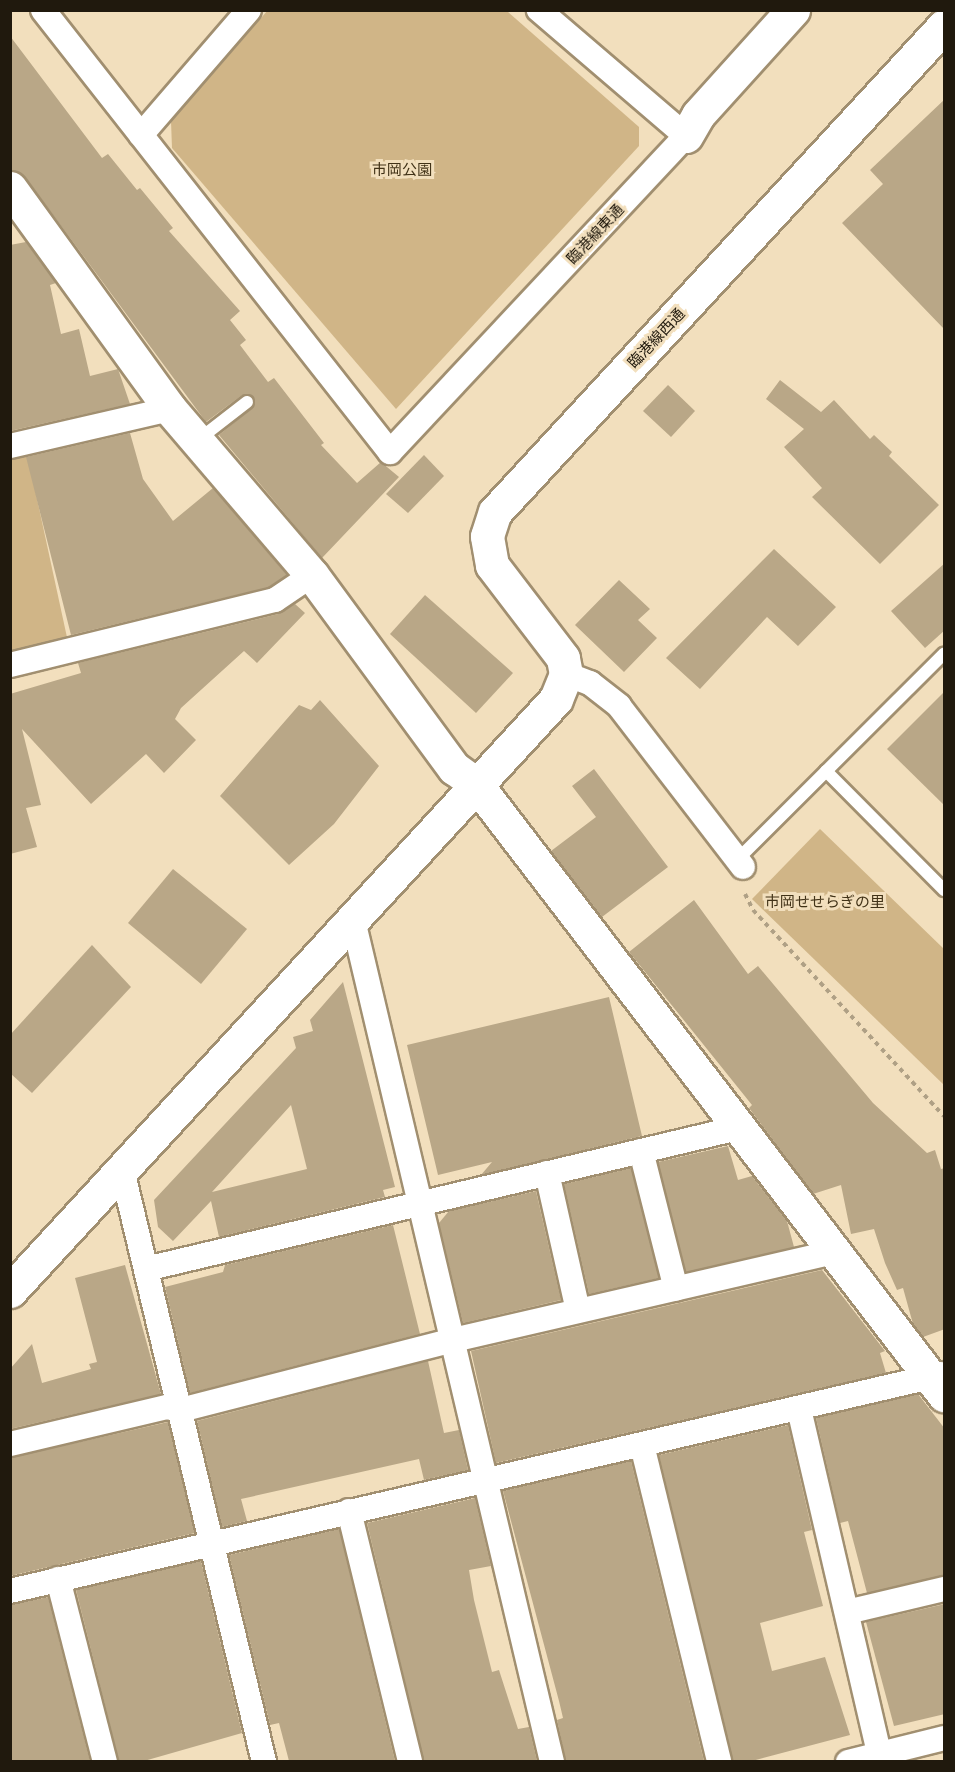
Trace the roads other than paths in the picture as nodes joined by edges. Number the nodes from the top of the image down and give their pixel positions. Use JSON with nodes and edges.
{"nodes":[{"id":1,"x":43,"y":10,"type":"edge"},
{"id":2,"x":249,"y":10,"type":"edge"},
{"id":3,"x":539,"y":10,"type":"edge"},
{"id":4,"x":794,"y":10,"type":"edge"},
{"id":5,"x":945,"y":26,"type":"edge"},
{"id":6,"x":141,"y":135,"type":"junction"},
{"id":7,"x":686,"y":136,"type":"junction"},
{"id":8,"x":10,"y":188,"type":"edge"},
{"id":9,"x":21,"y":216,"type":"edge"},
{"id":10,"x":247,"y":402,"type":"dead end"},
{"id":11,"x":170,"y":409,"type":"junction"},
{"id":12,"x":197,"y":441,"type":"junction"},
{"id":13,"x":10,"y":446,"type":"edge"},
{"id":14,"x":312,"y":574,"type":"junction"},
{"id":15,"x":945,"y":654,"type":"edge"},
{"id":16,"x":10,"y":664,"type":"edge"},
{"id":17,"x":566,"y":674,"type":"junction"},
{"id":18,"x":826,"y":771,"type":"junction"},
{"id":19,"x":476,"y":784,"type":"junction"},
{"id":20,"x":741,"y":863,"type":"joint"},
{"id":21,"x":945,"y":890,"type":"edge"},
{"id":22,"x":352,"y":920,"type":"junction"},
{"id":23,"x":738,"y":1128,"type":"junction"},
{"id":24,"x":641,"y":1151,"type":"junction"},
{"id":25,"x":122,"y":1170,"type":"junction"},
{"id":26,"x":546,"y":1173,"type":"junction"},
{"id":27,"x":418,"y":1202,"type":"junction"},
{"id":28,"x":835,"y":1252,"type":"junction"},
{"id":29,"x":146,"y":1269,"type":"junction"},
{"id":30,"x":676,"y":1289,"type":"junction"},
{"id":31,"x":10,"y":1292,"type":"edge"},
{"id":32,"x":578,"y":1311,"type":"junction"},
{"id":33,"x":453,"y":1340,"type":"junction"},
{"id":34,"x":940,"y":1382,"type":"edge"},
{"id":35,"x":181,"y":1410,"type":"junction"},
{"id":36,"x":799,"y":1410,"type":"junction"},
{"id":37,"x":10,"y":1444,"type":"edge"},
{"id":38,"x":642,"y":1445,"type":"junction"},
{"id":39,"x":486,"y":1482,"type":"junction"},
{"id":40,"x":349,"y":1511,"type":"junction"},
{"id":41,"x":214,"y":1542,"type":"junction"},
{"id":42,"x":58,"y":1579,"type":"junction"},
{"id":43,"x":945,"y":1589,"type":"edge"},
{"id":44,"x":10,"y":1591,"type":"edge"},
{"id":45,"x":847,"y":1612,"type":"junction"},
{"id":46,"x":945,"y":1738,"type":"edge"},
{"id":47,"x":880,"y":1758,"type":"edge"},
{"id":48,"x":105,"y":1761,"type":"edge"},
{"id":49,"x":264,"y":1761,"type":"edge"},
{"id":50,"x":410,"y":1761,"type":"edge"},
{"id":51,"x":552,"y":1761,"type":"edge"},
{"id":52,"x":719,"y":1761,"type":"edge"},
{"id":53,"x":848,"y":1761,"type":"edge"}],
"edges":[{"from":1,"to":6,"type":"street"},
{"from":2,"to":6,"type":"street"},
{"from":3,"to":7,"type":"street"},
{"from":4,"to":7,"type":"street","name":"臨港線東通"},
{"from":5,"to":17,"type":"street","name":"臨港線西通"},
{"from":6,"to":7,"type":"street","name":"臨港線東通"},
{"from":8,"to":9,"type":"street"},
{"from":9,"to":11,"type":"street"},
{"from":10,"to":12,"type":"lane"},
{"from":11,"to":12,"type":"street"},
{"from":11,"to":13,"type":"street"},
{"from":12,"to":14,"type":"street"},
{"from":14,"to":16,"type":"street"},
{"from":14,"to":19,"type":"street"},
{"from":15,"to":18,"type":"lane"},
{"from":17,"to":19,"type":"street"},
{"from":17,"to":20,"type":"street"},
{"from":18,"to":20,"type":"lane"},
{"from":18,"to":21,"type":"lane"},
{"from":19,"to":22,"type":"street"},
{"from":19,"to":23,"type":"street"},
{"from":22,"to":25,"type":"street"},
{"from":22,"to":27,"type":"street"},
{"from":23,"to":24,"type":"street"},
{"from":23,"to":28,"type":"street"},
{"from":24,"to":26,"type":"street"},
{"from":24,"to":30,"type":"street"},
{"from":25,"to":29,"type":"street"},
{"from":25,"to":31,"type":"street"},
{"from":26,"to":27,"type":"street"},
{"from":26,"to":32,"type":"street"},
{"from":27,"to":29,"type":"street"},
{"from":27,"to":33,"type":"street"},
{"from":28,"to":30,"type":"street"},
{"from":28,"to":34,"type":"street"},
{"from":29,"to":35,"type":"street"},
{"from":30,"to":32,"type":"street"},
{"from":32,"to":33,"type":"street"},
{"from":33,"to":35,"type":"street"},
{"from":33,"to":39,"type":"street"},
{"from":34,"to":36,"type":"street"},
{"from":35,"to":37,"type":"street"},
{"from":35,"to":41,"type":"street"},
{"from":36,"to":38,"type":"street"},
{"from":36,"to":45,"type":"street"},
{"from":38,"to":39,"type":"street"},
{"from":38,"to":52,"type":"street"},
{"from":39,"to":40,"type":"street"},
{"from":39,"to":51,"type":"street"},
{"from":40,"to":41,"type":"street"},
{"from":40,"to":50,"type":"street"},
{"from":41,"to":42,"type":"street"},
{"from":41,"to":49,"type":"street"},
{"from":42,"to":44,"type":"street"},
{"from":42,"to":48,"type":"street"},
{"from":43,"to":45,"type":"street"},
{"from":45,"to":47,"type":"street"},
{"from":46,"to":47,"type":"street"},
{"from":47,"to":53,"type":"street"}]}
